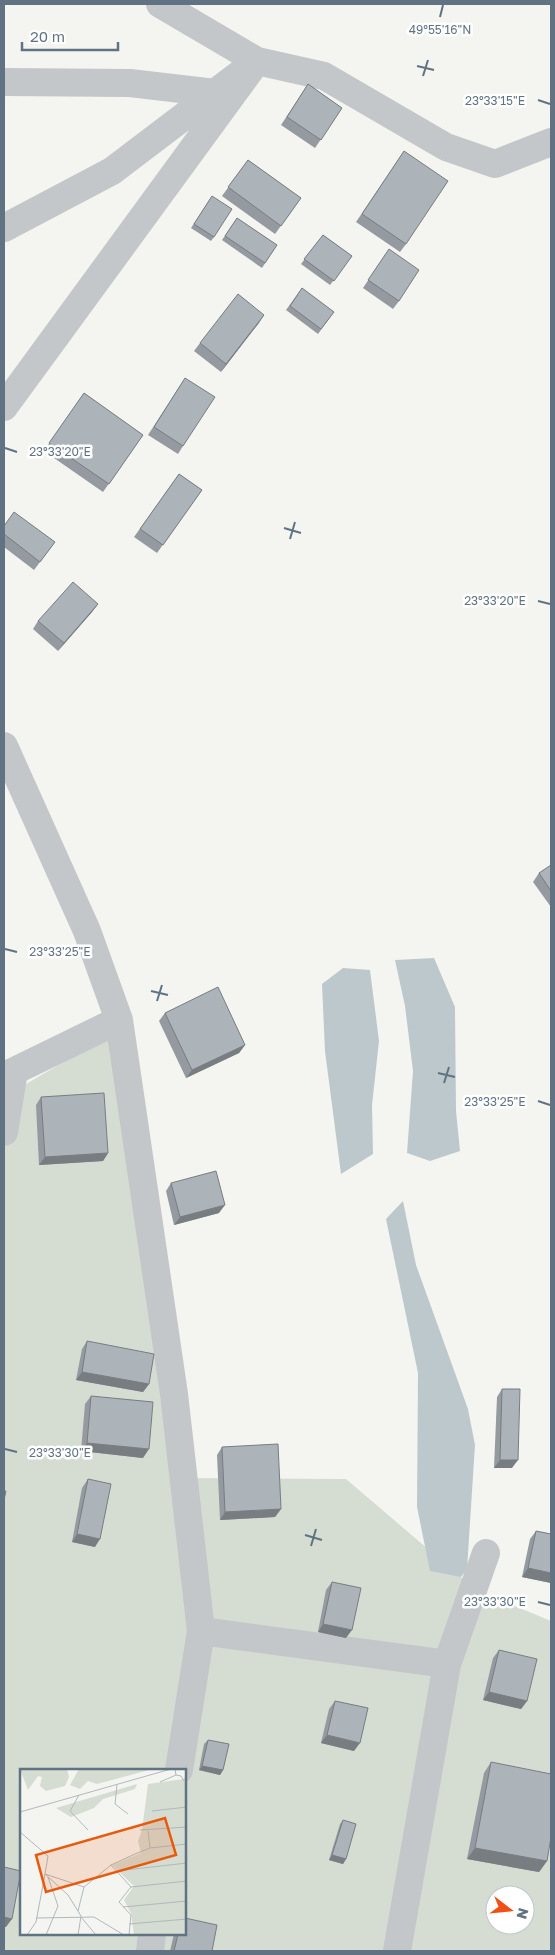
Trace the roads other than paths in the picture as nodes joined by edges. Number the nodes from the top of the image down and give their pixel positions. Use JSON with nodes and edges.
{"nodes":[{"id":1,"x":160,"y":4,"type":"edge"},
{"id":2,"x":257,"y":61,"type":"junction"},
{"id":3,"x":4,"y":82,"type":"edge"},
{"id":4,"x":215,"y":93,"type":"junction"},
{"id":5,"x":551,"y":142,"type":"edge"},
{"id":6,"x":4,"y":228,"type":"edge"},
{"id":7,"x":4,"y":407,"type":"edge"},
{"id":8,"x":4,"y":746,"type":"edge"},
{"id":9,"x":119,"y":1020,"type":"junction"},
{"id":10,"x":9,"y":1073,"type":"edge"},
{"id":11,"x":4,"y":1132,"type":"edge"},
{"id":12,"x":486,"y":1552,"type":"dead end"},
{"id":13,"x":201,"y":1631,"type":"junction"},
{"id":14,"x":447,"y":1664,"type":"junction"},
{"id":15,"x":179,"y":1769,"type":"edge"},
{"id":16,"x":152,"y":1935,"type":"edge"},
{"id":17,"x":150,"y":1951,"type":"edge"},
{"id":18,"x":397,"y":1951,"type":"edge"}],
"edges":[{"from":1,"to":2,"type":"street"},
{"from":2,"to":4,"type":"street"},
{"from":2,"to":5,"type":"street"},
{"from":2,"to":7,"type":"street"},
{"from":3,"to":4,"type":"street"},
{"from":4,"to":6,"type":"street"},
{"from":8,"to":9,"type":"street"},
{"from":9,"to":10,"type":"street"},
{"from":9,"to":13,"type":"street"},
{"from":10,"to":11,"type":"street"},
{"from":12,"to":14,"type":"street"},
{"from":13,"to":14,"type":"street"},
{"from":13,"to":15,"type":"street"},
{"from":14,"to":18,"type":"street"},
{"from":16,"to":17,"type":"street"}]}
